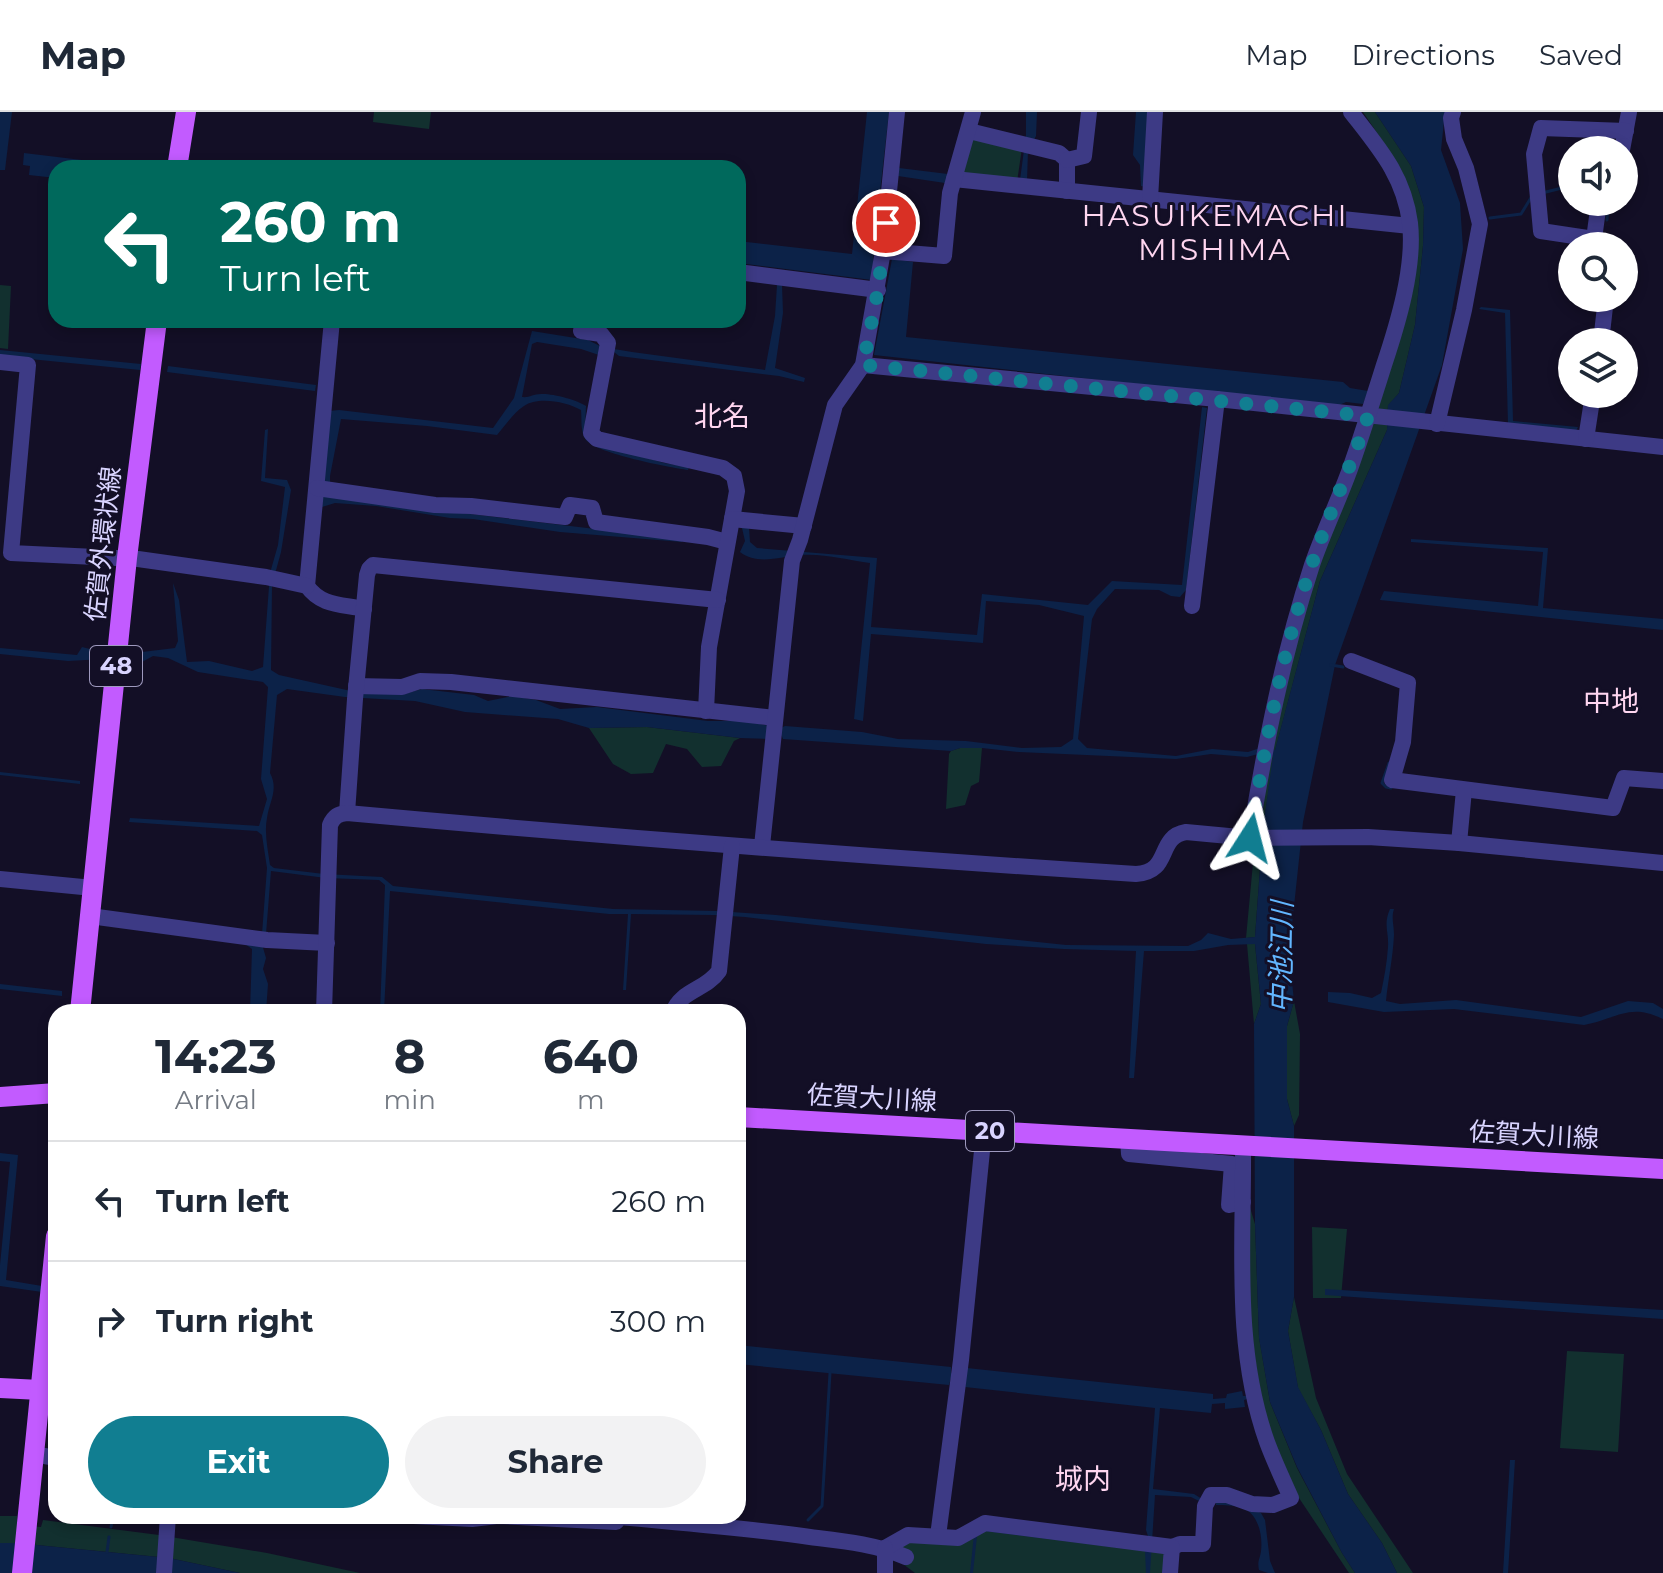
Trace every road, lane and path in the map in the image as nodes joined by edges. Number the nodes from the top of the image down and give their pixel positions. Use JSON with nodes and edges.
{"nodes":[{"id":1,"x":186,"y":112,"type":"edge"},
{"id":2,"x":897,"y":112,"type":"edge"},
{"id":3,"x":973,"y":112,"type":"edge"},
{"id":4,"x":1089,"y":112,"type":"edge"},
{"id":5,"x":1155,"y":112,"type":"edge"},
{"id":6,"x":1351,"y":112,"type":"edge"},
{"id":7,"x":1453,"y":112,"type":"edge"},
{"id":8,"x":1629,"y":112,"type":"edge"},
{"id":9,"x":969,"y":131,"type":"junction"},
{"id":10,"x":1626,"y":131,"type":"junction"},
{"id":11,"x":1625,"y":136,"type":"edge"},
{"id":12,"x":178,"y":160,"type":"edge"},
{"id":13,"x":1067,"y":160,"type":"junction"},
{"id":14,"x":954,"y":179,"type":"junction"},
{"id":15,"x":1067,"y":191,"type":"junction"},
{"id":16,"x":1150,"y":199,"type":"junction"},
{"id":17,"x":1410,"y":226,"type":"junction"},
{"id":18,"x":1558,"y":235,"type":"edge"},
{"id":19,"x":883,"y":251,"type":"junction"},
{"id":20,"x":746,"y":273,"type":"edge"},
{"id":21,"x":878,"y":290,"type":"junction"},
{"id":22,"x":156,"y":328,"type":"edge"},
{"id":23,"x":331,"y":328,"type":"edge"},
{"id":24,"x":582,"y":328,"type":"edge"},
{"id":25,"x":0,"y":362,"type":"edge"},
{"id":26,"x":863,"y":365,"type":"junction"},
{"id":27,"x":1217,"y":399,"type":"junction"},
{"id":28,"x":1591,"y":408,"type":"edge"},
{"id":29,"x":1371,"y":416,"type":"junction"},
{"id":30,"x":1434,"y":423,"type":"junction"},
{"id":31,"x":1586,"y":439,"type":"junction"},
{"id":32,"x":1663,"y":447,"type":"edge"},
{"id":33,"x":317,"y":488,"type":"junction"},
{"id":34,"x":732,"y":519,"type":"junction"},
{"id":35,"x":804,"y":526,"type":"junction"},
{"id":36,"x":727,"y":542,"type":"junction"},
{"id":37,"x":127,"y":558,"type":"junction"},
{"id":38,"x":307,"y":586,"type":"junction"},
{"id":39,"x":718,"y":600,"type":"junction"},
{"id":40,"x":1192,"y":606,"type":"dead end"},
{"id":41,"x":364,"y":609,"type":"junction"},
{"id":42,"x":1351,"y":661,"type":"dead end"},
{"id":43,"x":356,"y":692,"type":"junction"},
{"id":44,"x":706,"y":711,"type":"junction"},
{"id":45,"x":775,"y":726,"type":"junction"},
{"id":46,"x":1663,"y":781,"type":"edge"},
{"id":47,"x":1463,"y":794,"type":"junction"},
{"id":48,"x":347,"y":813,"type":"junction"},
{"id":49,"x":1250,"y":838,"type":"junction"},
{"id":50,"x":1459,"y":843,"type":"junction"},
{"id":51,"x":732,"y":846,"type":"junction"},
{"id":52,"x":762,"y":846,"type":"junction"},
{"id":53,"x":1663,"y":863,"type":"edge"},
{"id":54,"x":0,"y":879,"type":"edge"},
{"id":55,"x":93,"y":888,"type":"junction"},
{"id":56,"x":90,"y":916,"type":"junction"},
{"id":57,"x":327,"y":943,"type":"junction"},
{"id":58,"x":81,"y":1004,"type":"edge"},
{"id":59,"x":324,"y":1004,"type":"edge"},
{"id":60,"x":676,"y":1004,"type":"edge"},
{"id":61,"x":48,"y":1094,"type":"edge"},
{"id":62,"x":0,"y":1097,"type":"edge"},
{"id":63,"x":746,"y":1117,"type":"edge"},
{"id":64,"x":984,"y":1131,"type":"junction"},
{"id":65,"x":1128,"y":1138,"type":"junction"},
{"id":66,"x":1243,"y":1145,"type":"junction"},
{"id":67,"x":1663,"y":1169,"type":"edge"},
{"id":68,"x":1243,"y":1202,"type":"junction"},
{"id":69,"x":0,"y":1388,"type":"edge"},
{"id":70,"x":48,"y":1391,"type":"edge"},
{"id":71,"x":33,"y":1454,"type":"junction"},
{"id":72,"x":48,"y":1457,"type":"edge"},
{"id":73,"x":167,"y":1524,"type":"edge"},
{"id":74,"x":702,"y":1524,"type":"edge"},
{"id":75,"x":938,"y":1536,"type":"junction"},
{"id":76,"x":1172,"y":1547,"type":"junction"},
{"id":77,"x":885,"y":1548,"type":"junction"},
{"id":78,"x":906,"y":1557,"type":"dead end"},
{"id":79,"x":22,"y":1573,"type":"edge"},
{"id":80,"x":164,"y":1573,"type":"edge"},
{"id":81,"x":885,"y":1573,"type":"edge"},
{"id":82,"x":1170,"y":1573,"type":"edge"}],
"edges":[{"from":1,"to":12,"type":"main road"},
{"from":2,"to":19,"type":"street"},
{"from":3,"to":9,"type":"street"},
{"from":4,"to":13,"type":"street"},
{"from":5,"to":16,"type":"street"},
{"from":6,"to":17,"type":"street"},
{"from":7,"to":30,"type":"street"},
{"from":8,"to":10,"type":"street"},
{"from":9,"to":13,"type":"street"},
{"from":9,"to":14,"type":"street"},
{"from":10,"to":11,"type":"street"},
{"from":10,"to":18,"type":"street"},
{"from":13,"to":15,"type":"street"},
{"from":14,"to":15,"type":"street"},
{"from":14,"to":19,"type":"street"},
{"from":15,"to":16,"type":"street"},
{"from":16,"to":17,"type":"street"},
{"from":17,"to":29,"type":"street"},
{"from":19,"to":21,"type":"street"},
{"from":20,"to":21,"type":"street"},
{"from":21,"to":26,"type":"street"},
{"from":22,"to":37,"type":"main road","name":"佐賀外環状線","number":"48"},
{"from":23,"to":33,"type":"street"},
{"from":24,"to":34,"type":"street"},
{"from":25,"to":37,"type":"street"},
{"from":26,"to":27,"type":"street"},
{"from":26,"to":35,"type":"street"},
{"from":27,"to":29,"type":"street"},
{"from":27,"to":40,"type":"street"},
{"from":28,"to":31,"type":"street"},
{"from":29,"to":30,"type":"street"},
{"from":29,"to":49,"type":"street"},
{"from":30,"to":31,"type":"street"},
{"from":31,"to":32,"type":"street"},
{"from":33,"to":36,"type":"street"},
{"from":33,"to":38,"type":"street"},
{"from":34,"to":35,"type":"street"},
{"from":34,"to":36,"type":"street"},
{"from":35,"to":45,"type":"street"},
{"from":36,"to":39,"type":"street"},
{"from":37,"to":38,"type":"street"},
{"from":37,"to":55,"type":"main road","name":"佐賀外環状線","number":"48"},
{"from":38,"to":41,"type":"street"},
{"from":39,"to":41,"type":"street"},
{"from":39,"to":44,"type":"street"},
{"from":41,"to":43,"type":"street"},
{"from":42,"to":47,"type":"street"},
{"from":43,"to":44,"type":"street"},
{"from":43,"to":48,"type":"street"},
{"from":44,"to":45,"type":"street"},
{"from":45,"to":52,"type":"street"},
{"from":46,"to":47,"type":"street"},
{"from":47,"to":50,"type":"street"},
{"from":48,"to":51,"type":"street"},
{"from":48,"to":57,"type":"street"},
{"from":49,"to":50,"type":"street"},
{"from":49,"to":52,"type":"street"},
{"from":50,"to":53,"type":"street"},
{"from":51,"to":52,"type":"street"},
{"from":51,"to":60,"type":"street"},
{"from":54,"to":55,"type":"street"},
{"from":55,"to":56,"type":"main road","name":"佐賀外環状線","number":"48"},
{"from":56,"to":57,"type":"street"},
{"from":56,"to":58,"type":"main road","name":"佐賀外環状線","number":"48"},
{"from":57,"to":59,"type":"street"},
{"from":61,"to":62,"type":"main road"},
{"from":63,"to":64,"type":"main road","name":"佐賀大川線","number":"20"},
{"from":64,"to":65,"type":"main road","name":"佐賀大川線","number":"20"},
{"from":64,"to":75,"type":"street"},
{"from":65,"to":66,"type":"main road","name":"佐賀大川線","number":"20"},
{"from":65,"to":68,"type":"street"},
{"from":66,"to":67,"type":"main road","name":"佐賀大川線","number":"20"},
{"from":66,"to":68,"type":"street"},
{"from":68,"to":76,"type":"street"},
{"from":69,"to":70,"type":"main road"},
{"from":70,"to":71,"type":"main road"},
{"from":71,"to":72,"type":"street"},
{"from":71,"to":79,"type":"main road"},
{"from":73,"to":80,"type":"street"},
{"from":74,"to":77,"type":"street"},
{"from":75,"to":76,"type":"street"},
{"from":75,"to":77,"type":"street"},
{"from":76,"to":82,"type":"street"},
{"from":77,"to":78,"type":"street"},
{"from":77,"to":81,"type":"street"}]}
